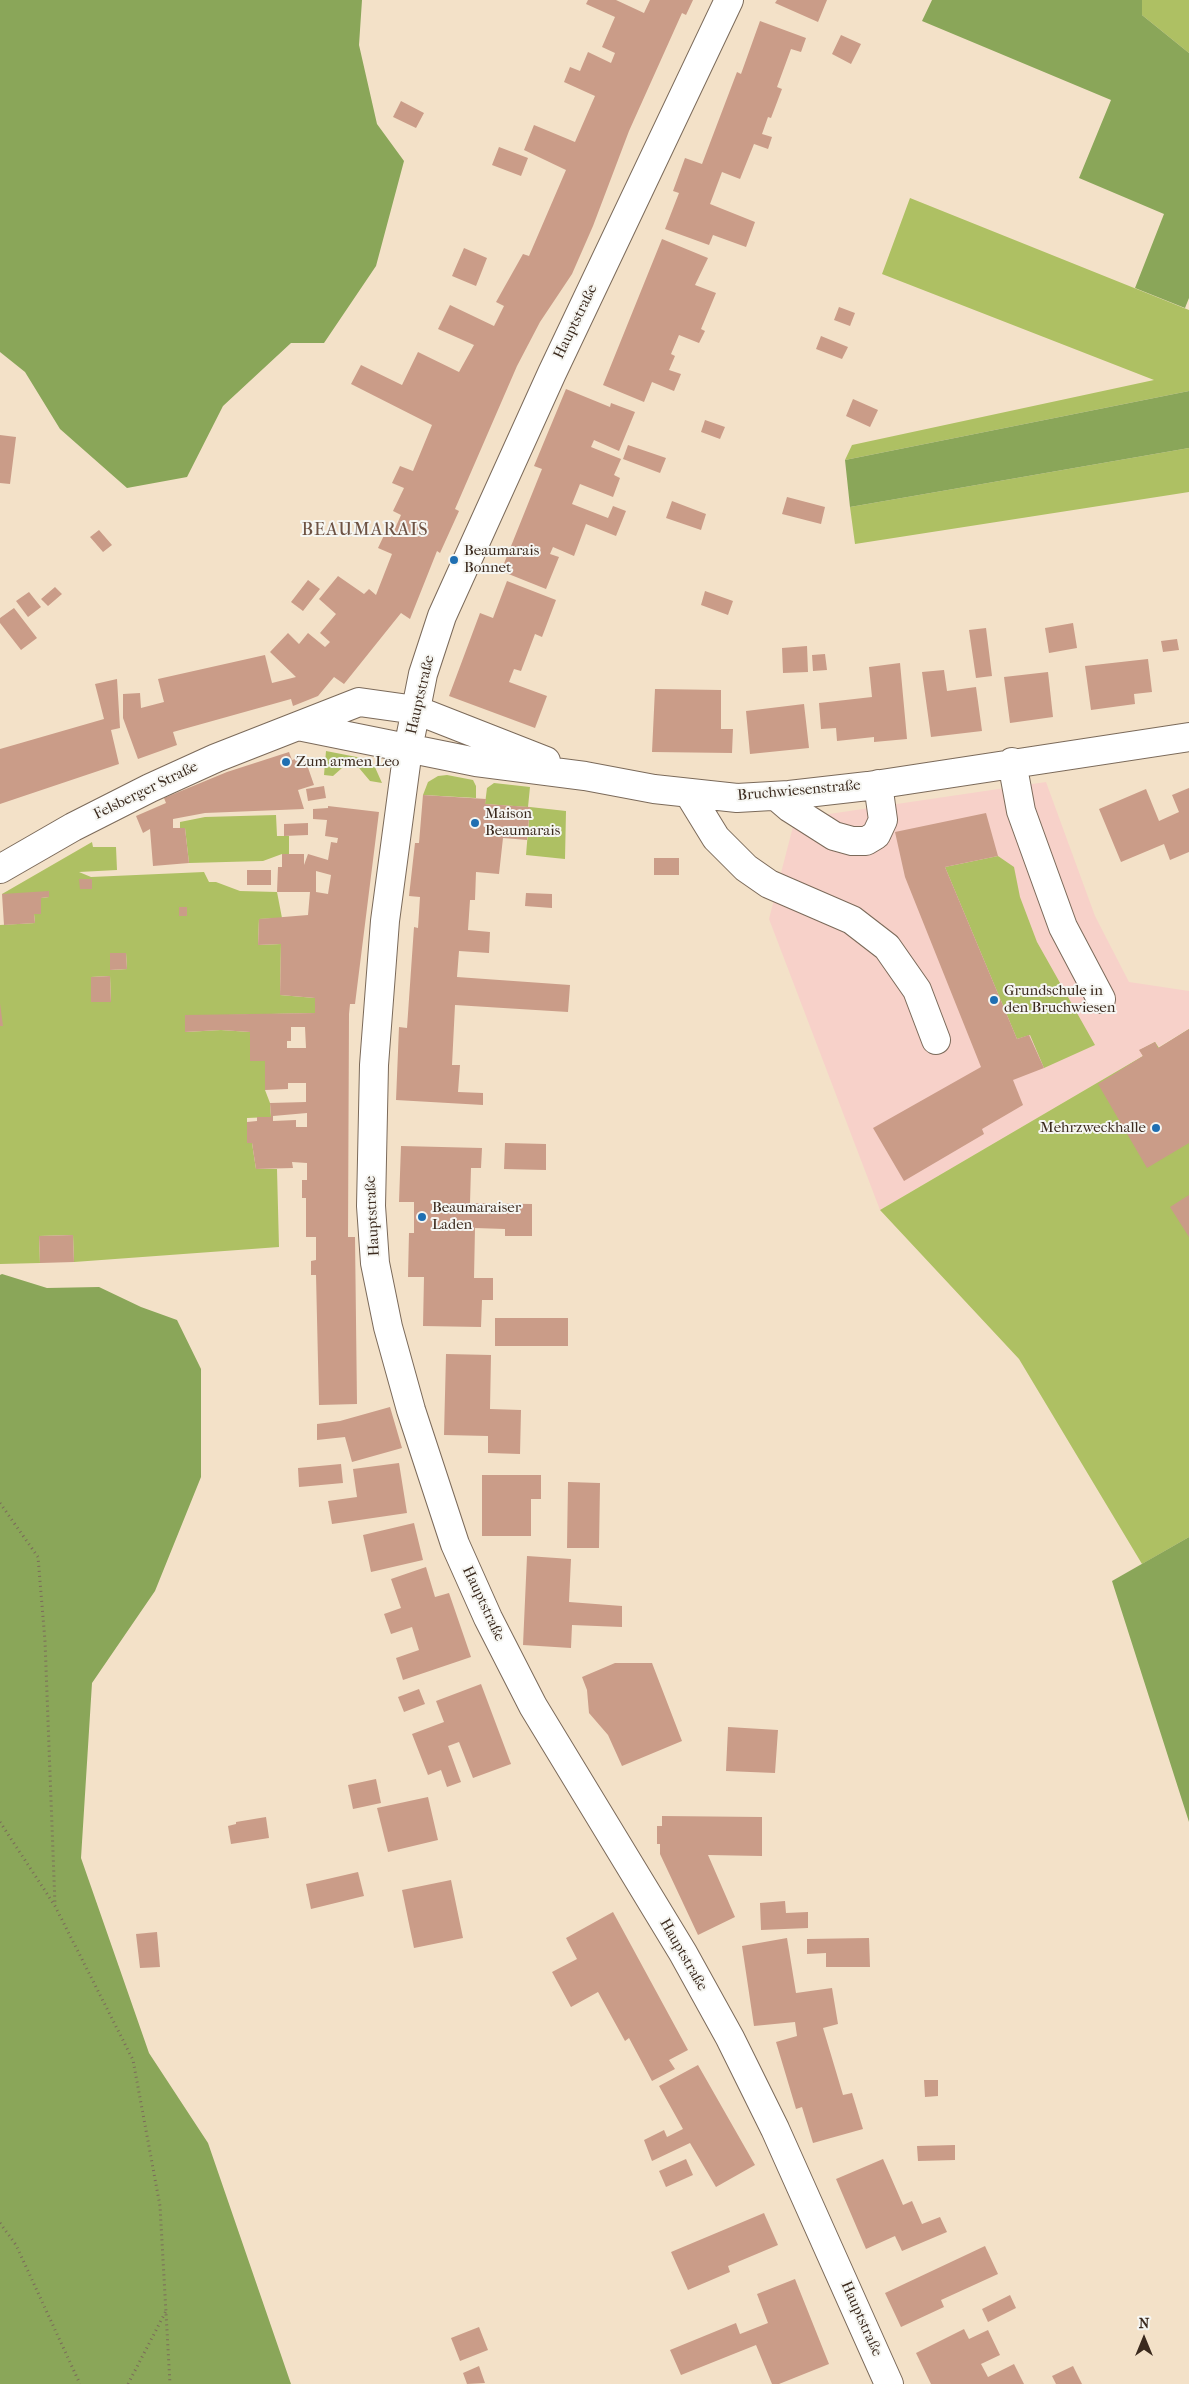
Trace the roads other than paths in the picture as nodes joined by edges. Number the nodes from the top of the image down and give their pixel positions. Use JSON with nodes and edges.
{"nodes":[{"id":1,"x":729,"y":0,"type":"edge"},
{"id":2,"x":416,"y":710,"type":"junction"},
{"id":3,"x":298,"y":726,"type":"junction"},
{"id":4,"x":1189,"y":737,"type":"edge"},
{"id":5,"x":408,"y":749,"type":"junction"},
{"id":6,"x":1012,"y":762,"type":"junction"},
{"id":7,"x":585,"y":776,"type":"junction"},
{"id":8,"x":878,"y":784,"type":"junction"},
{"id":9,"x":690,"y":794,"type":"junction"},
{"id":10,"x":776,"y":796,"type":"junction"},
{"id":11,"x":0,"y":869,"type":"edge"},
{"id":12,"x":1101,"y":999,"type":"dead end"},
{"id":13,"x":936,"y":1040,"type":"dead end"},
{"id":14,"x":889,"y":2384,"type":"edge"}],
"edges":[{"from":1,"to":2,"type":"street","name":"Hauptstraße"},
{"from":2,"to":3,"type":"street","name":"Felsberger Straße"},
{"from":2,"to":5,"type":"street","name":"Hauptstraße"},
{"from":2,"to":7,"type":"street","name":"Bruchwiesenstraße"},
{"from":3,"to":5,"type":"street"},
{"from":3,"to":11,"type":"street","name":"Felsberger Straße"},
{"from":4,"to":6,"type":"street","name":"Bruchwiesenstraße"},
{"from":5,"to":7,"type":"street","name":"Bruchwiesenstraße"},
{"from":5,"to":14,"type":"street","name":"Hauptstraße"},
{"from":6,"to":8,"type":"street","name":"Bruchwiesenstraße"},
{"from":6,"to":12,"type":"street"},
{"from":7,"to":9,"type":"street","name":"Bruchwiesenstraße"},
{"from":8,"to":10,"type":"street","name":"Bruchwiesenstraße"},
{"from":8,"to":10,"type":"street"},
{"from":9,"to":10,"type":"street","name":"Bruchwiesenstraße"},
{"from":9,"to":13,"type":"street"}]}
